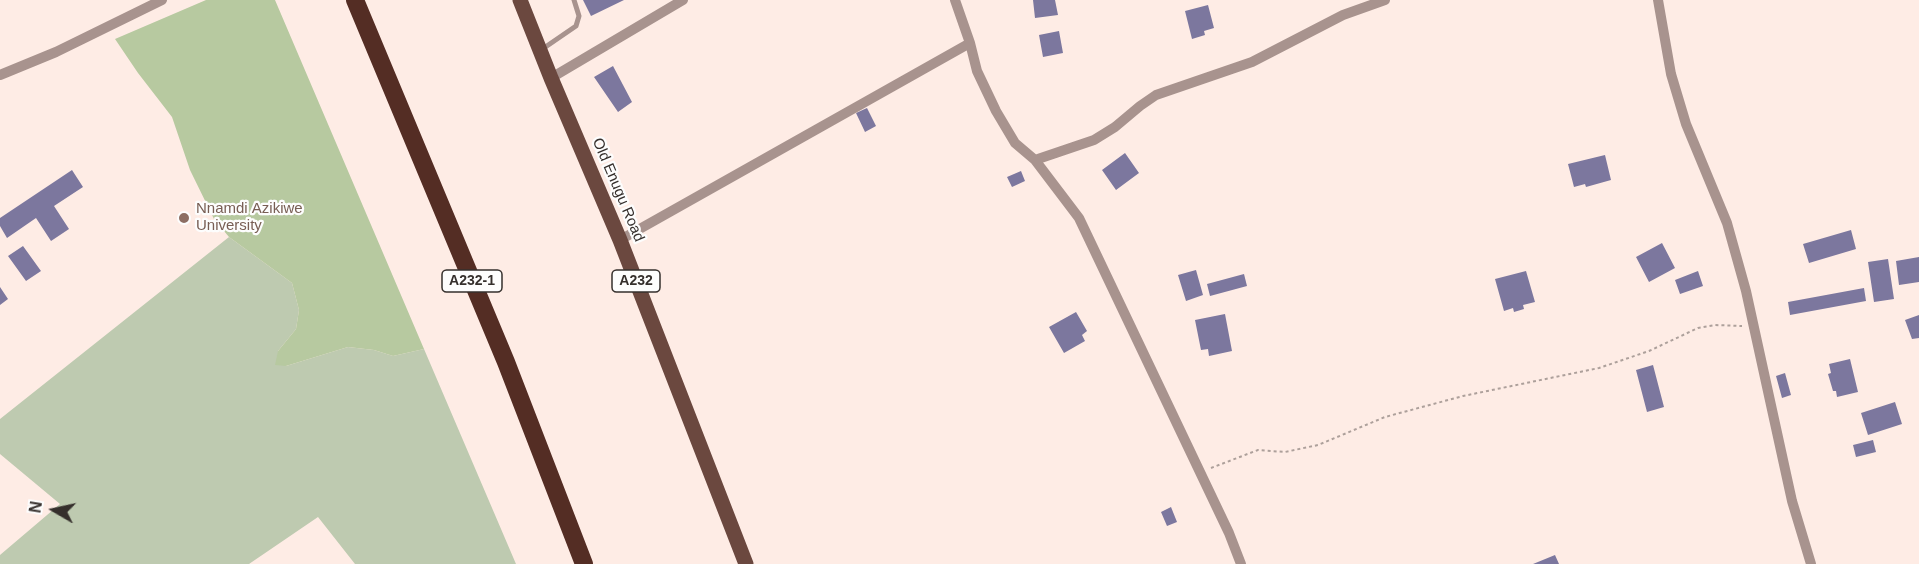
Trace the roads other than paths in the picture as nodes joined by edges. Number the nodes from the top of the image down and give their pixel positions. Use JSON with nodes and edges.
{"nodes":[{"id":1,"x":162,"y":0,"type":"edge"},
{"id":2,"x":355,"y":0,"type":"edge"},
{"id":3,"x":520,"y":0,"type":"edge"},
{"id":4,"x":574,"y":0,"type":"edge"},
{"id":5,"x":683,"y":0,"type":"edge"},
{"id":6,"x":955,"y":0,"type":"edge"},
{"id":7,"x":1385,"y":0,"type":"edge"},
{"id":8,"x":1659,"y":0,"type":"edge"},
{"id":9,"x":970,"y":43,"type":"junction"},
{"id":10,"x":540,"y":51,"type":"junction"},
{"id":11,"x":0,"y":75,"type":"edge"},
{"id":12,"x":551,"y":78,"type":"junction"},
{"id":13,"x":1035,"y":160,"type":"junction"},
{"id":14,"x":620,"y":240,"type":"junction"},
{"id":15,"x":584,"y":564,"type":"edge"},
{"id":16,"x":746,"y":564,"type":"edge"},
{"id":17,"x":1241,"y":564,"type":"edge"},
{"id":18,"x":1811,"y":564,"type":"edge"}],
"edges":[{"from":1,"to":11,"type":"street"},
{"from":2,"to":15,"type":"highway","number":"A232-1"},
{"from":3,"to":10,"type":"main road","name":"Old Enugu Road","number":"A232"},
{"from":4,"to":10,"type":"lane"},
{"from":5,"to":12,"type":"street"},
{"from":6,"to":9,"type":"street"},
{"from":7,"to":13,"type":"street"},
{"from":8,"to":18,"type":"street"},
{"from":9,"to":13,"type":"street"},
{"from":9,"to":14,"type":"street"},
{"from":10,"to":12,"type":"main road","name":"Old Enugu Road","number":"A232"},
{"from":12,"to":14,"type":"main road","name":"Old Enugu Road","number":"A232"},
{"from":13,"to":17,"type":"street"},
{"from":14,"to":16,"type":"main road","name":"Old Enugu Road","number":"A232"}]}
